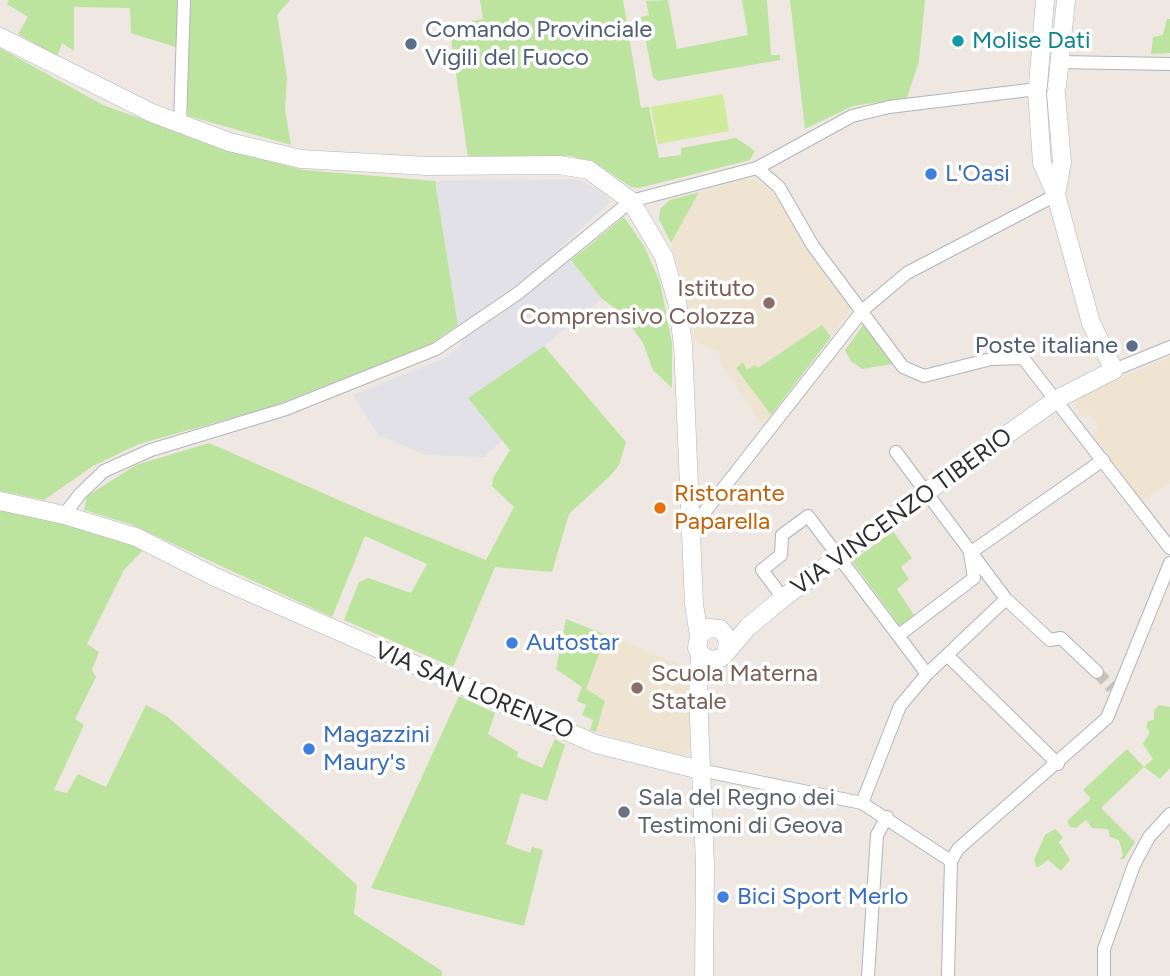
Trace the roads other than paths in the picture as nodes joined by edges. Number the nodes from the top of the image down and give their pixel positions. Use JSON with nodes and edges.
{"nodes":[{"id":1,"x":184,"y":0,"type":"edge"},
{"id":2,"x":1045,"y":0,"type":"edge"},
{"id":3,"x":1066,"y":0,"type":"edge"},
{"id":4,"x":0,"y":37,"type":"edge"},
{"id":5,"x":1059,"y":62,"type":"junction"},
{"id":6,"x":1170,"y":64,"type":"edge"},
{"id":7,"x":1037,"y":89,"type":"junction"},
{"id":8,"x":1057,"y":90,"type":"junction"},
{"id":9,"x":180,"y":124,"type":"junction"},
{"id":10,"x":757,"y":168,"type":"junction"},
{"id":11,"x":1056,"y":195,"type":"junction"},
{"id":12,"x":631,"y":201,"type":"junction"},
{"id":13,"x":863,"y":310,"type":"junction"},
{"id":14,"x":1170,"y":347,"type":"edge"},
{"id":15,"x":1114,"y":370,"type":"junction"},
{"id":16,"x":1057,"y":399,"type":"junction"},
{"id":17,"x":896,"y":452,"type":"dead end"},
{"id":18,"x":1103,"y":460,"type":"junction"},
{"id":19,"x":925,"y":493,"type":"junction"},
{"id":20,"x":0,"y":501,"type":"edge"},
{"id":21,"x":64,"y":515,"type":"junction"},
{"id":22,"x":692,"y":528,"type":"junction"},
{"id":23,"x":1170,"y":548,"type":"edge"},
{"id":24,"x":970,"y":553,"type":"junction"},
{"id":25,"x":838,"y":558,"type":"junction"},
{"id":26,"x":1170,"y":564,"type":"edge"},
{"id":27,"x":1166,"y":590,"type":"edge"},
{"id":28,"x":783,"y":598,"type":"junction"},
{"id":29,"x":1006,"y":599,"type":"junction"},
{"id":30,"x":899,"y":635,"type":"junction"},
{"id":31,"x":713,"y":643,"type":"junction"},
{"id":32,"x":948,"y":656,"type":"junction"},
{"id":33,"x":1097,"y":672,"type":"tunnel mouth"},
{"id":34,"x":927,"y":674,"type":"junction"},
{"id":35,"x":1058,"y":764,"type":"junction"},
{"id":36,"x":700,"y":771,"type":"junction"},
{"id":37,"x":862,"y":803,"type":"junction"},
{"id":38,"x":1170,"y":814,"type":"edge"},
{"id":39,"x":887,"y":817,"type":"junction"},
{"id":40,"x":951,"y":861,"type":"junction"},
{"id":41,"x":704,"y":976,"type":"edge"},
{"id":42,"x":868,"y":976,"type":"edge"},
{"id":43,"x":948,"y":976,"type":"edge"},
{"id":44,"x":1104,"y":976,"type":"edge"}],
"edges":[{"from":1,"to":9,"type":"street"},
{"from":2,"to":7,"type":"street"},
{"from":3,"to":5,"type":"street"},
{"from":4,"to":9,"type":"street"},
{"from":5,"to":6,"type":"street"},
{"from":5,"to":8,"type":"street"},
{"from":7,"to":8,"type":"street"},
{"from":7,"to":10,"type":"street"},
{"from":7,"to":11,"type":"street"},
{"from":8,"to":11,"type":"street"},
{"from":9,"to":12,"type":"street"},
{"from":10,"to":12,"type":"street"},
{"from":10,"to":13,"type":"street"},
{"from":11,"to":13,"type":"street"},
{"from":11,"to":15,"type":"street"},
{"from":12,"to":21,"type":"street"},
{"from":12,"to":22,"type":"street"},
{"from":13,"to":16,"type":"street"},
{"from":13,"to":22,"type":"street"},
{"from":14,"to":15,"type":"street"},
{"from":15,"to":16,"type":"street","name":"VIA VINCENZO TIBERIO"},
{"from":16,"to":18,"type":"street"},
{"from":16,"to":19,"type":"street","name":"VIA VINCENZO TIBERIO"},
{"from":17,"to":19,"type":"street"},
{"from":18,"to":23,"type":"street"},
{"from":18,"to":24,"type":"street"},
{"from":19,"to":24,"type":"street"},
{"from":19,"to":25,"type":"street","name":"VIA VINCENZO TIBERIO"},
{"from":20,"to":21,"type":"street","name":"VIA SAN LORENZO"},
{"from":21,"to":36,"type":"street","name":"VIA SAN LORENZO"},
{"from":22,"to":31,"type":"street"},
{"from":24,"to":29,"type":"street"},
{"from":24,"to":30,"type":"street"},
{"from":25,"to":28,"type":"street","name":"VIA VINCENZO TIBERIO"},
{"from":25,"to":28,"type":"street"},
{"from":25,"to":30,"type":"street"},
{"from":26,"to":27,"type":"street"},
{"from":27,"to":35,"type":"street"},
{"from":28,"to":31,"type":"street","name":"VIA VINCENZO TIBERIO"},
{"from":29,"to":32,"type":"street"},
{"from":29,"to":33,"type":"street"},
{"from":30,"to":34,"type":"street"},
{"from":31,"to":36,"type":"street"},
{"from":32,"to":34,"type":"street"},
{"from":32,"to":35,"type":"street"},
{"from":34,"to":37,"type":"street"},
{"from":35,"to":40,"type":"street"},
{"from":36,"to":37,"type":"street","name":"VIA SAN LORENZO"},
{"from":36,"to":41,"type":"street"},
{"from":37,"to":39,"type":"street","name":"VIA SAN LORENZO"},
{"from":38,"to":44,"type":"street"},
{"from":39,"to":40,"type":"street","name":"VIA SAN LORENZO"},
{"from":39,"to":42,"type":"street"},
{"from":40,"to":43,"type":"street"}]}
